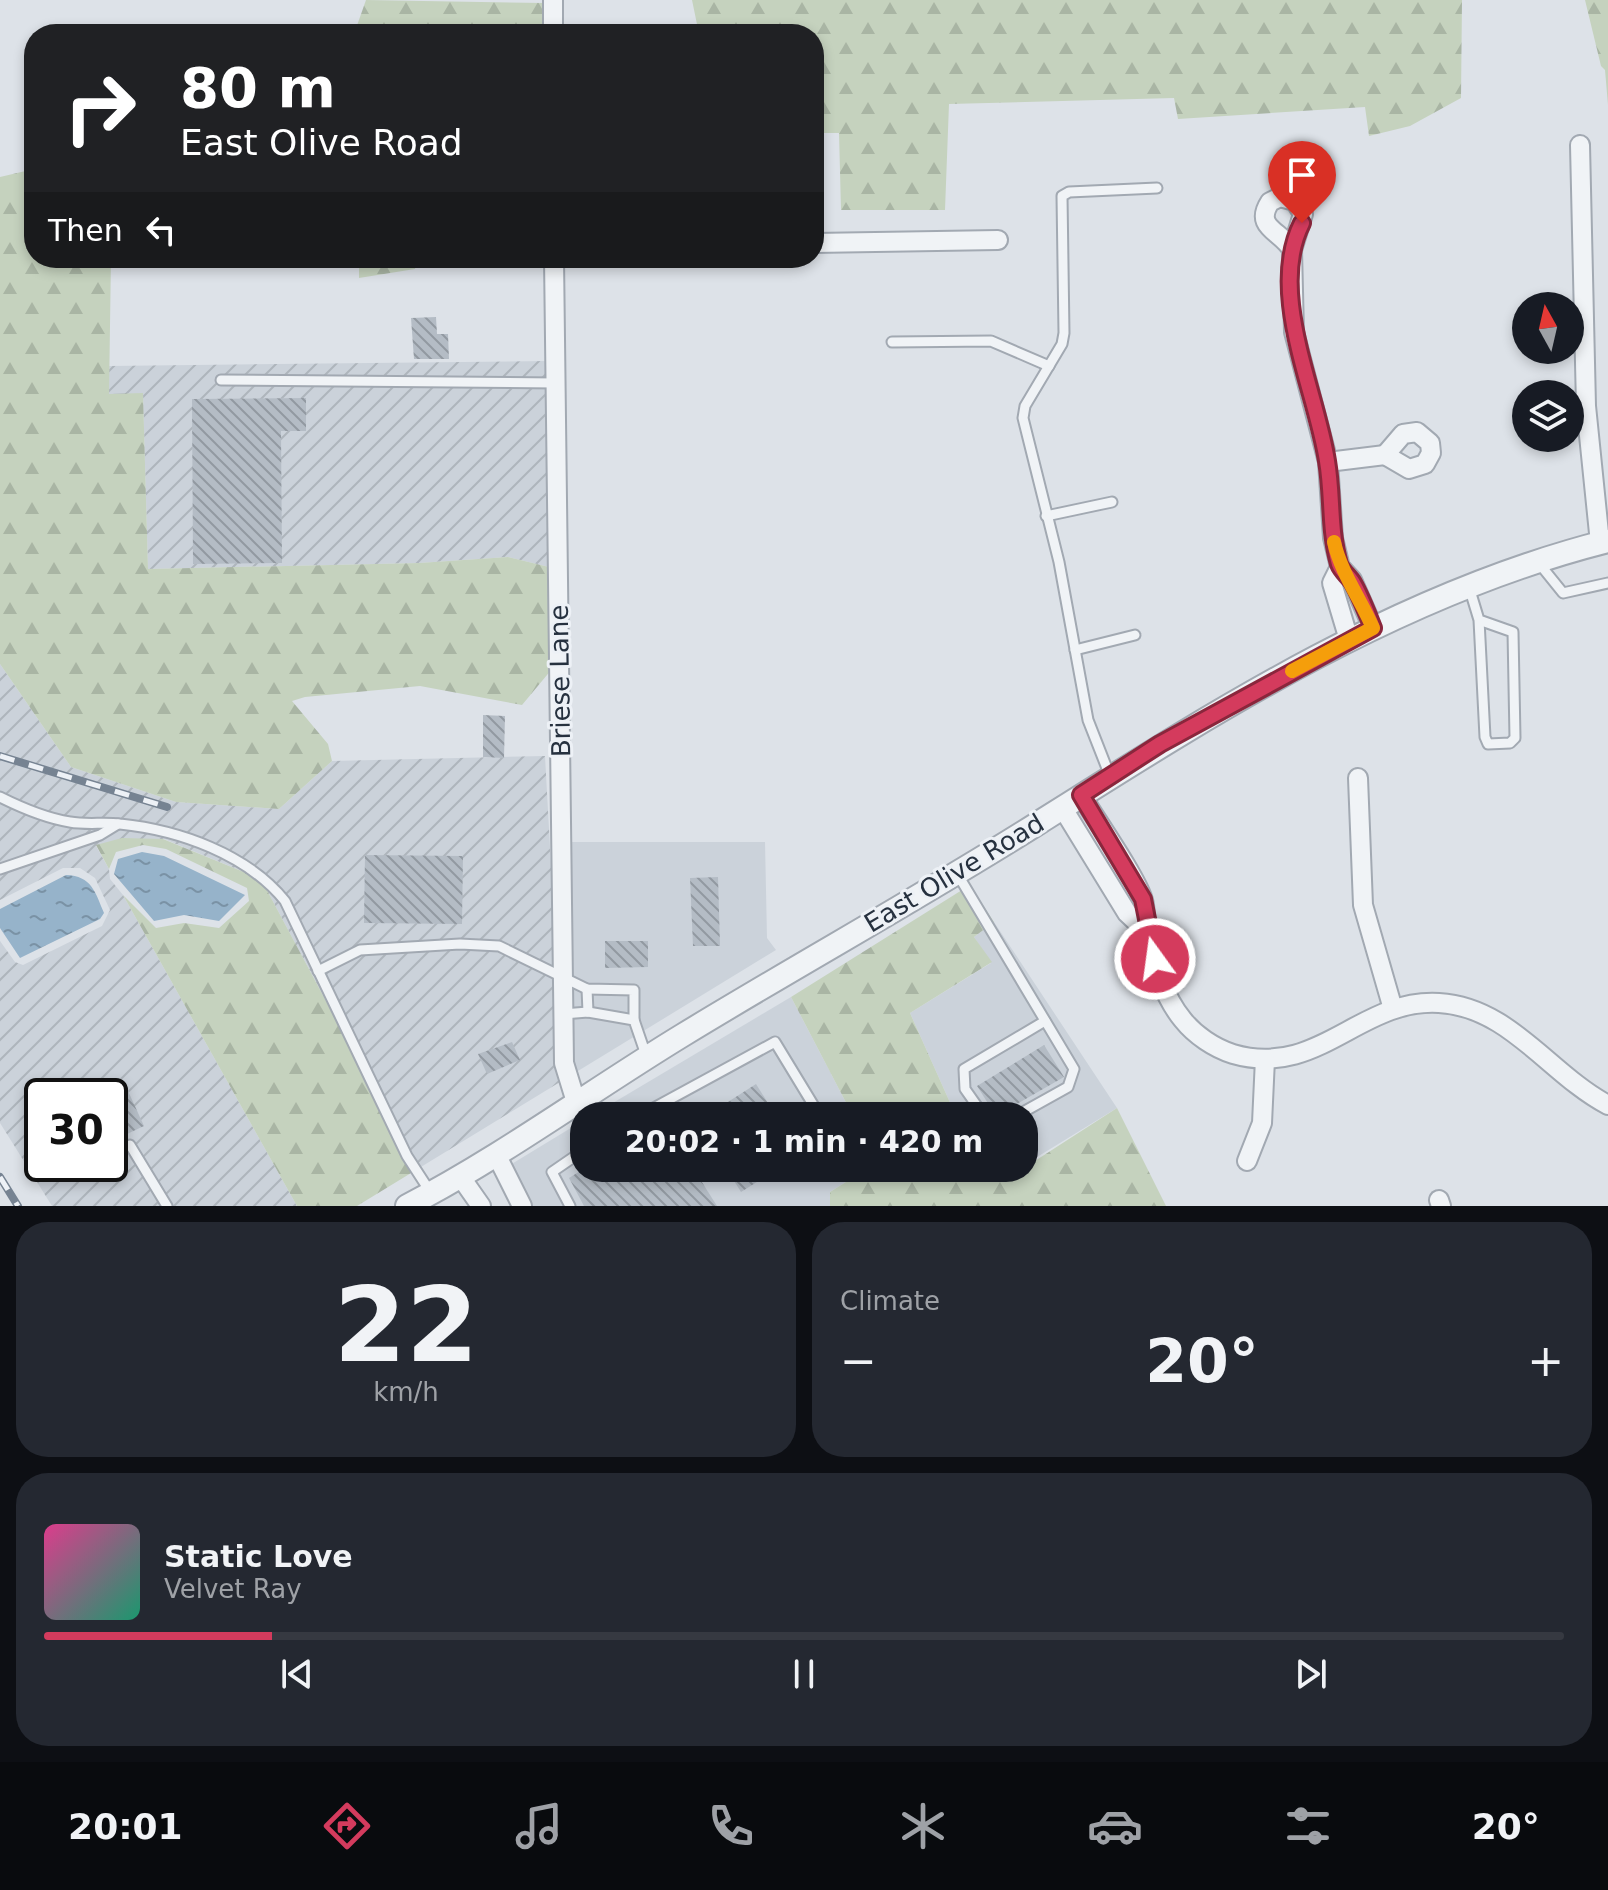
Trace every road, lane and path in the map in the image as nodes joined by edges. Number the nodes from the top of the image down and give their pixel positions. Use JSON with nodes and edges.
{"nodes":[{"id":1,"x":553,"y":0,"type":"edge"},
{"id":2,"x":553,"y":24,"type":"edge"},
{"id":3,"x":1580,"y":145,"type":"dead end"},
{"id":4,"x":1157,"y":188,"type":"dead end"},
{"id":5,"x":998,"y":240,"type":"dead end"},
{"id":6,"x":824,"y":243,"type":"edge"},
{"id":7,"x":1292,"y":250,"type":"dead end"},
{"id":8,"x":554,"y":268,"type":"edge"},
{"id":9,"x":892,"y":342,"type":"dead end"},
{"id":10,"x":1049,"y":366,"type":"junction"},
{"id":11,"x":221,"y":380,"type":"dead end"},
{"id":12,"x":556,"y":383,"type":"junction"},
{"id":13,"x":1385,"y":455,"type":"dead end"},
{"id":14,"x":1328,"y":462,"type":"junction"},
{"id":15,"x":1112,"y":502,"type":"dead end"},
{"id":16,"x":1046,"y":516,"type":"junction"},
{"id":17,"x":1604,"y":542,"type":"edge"},
{"id":18,"x":1538,"y":562,"type":"junction"},
{"id":19,"x":1340,"y":567,"type":"junction"},
{"id":20,"x":1608,"y":583,"type":"edge"},
{"id":21,"x":1469,"y":587,"type":"junction"},
{"id":22,"x":1479,"y":620,"type":"junction"},
{"id":23,"x":1373,"y":628,"type":"junction"},
{"id":24,"x":1135,"y":635,"type":"dead end"},
{"id":25,"x":1349,"y":640,"type":"junction"},
{"id":26,"x":1075,"y":650,"type":"junction"},
{"id":27,"x":1110,"y":776,"type":"junction"},
{"id":28,"x":1358,"y":778,"type":"dead end"},
{"id":29,"x":0,"y":797,"type":"edge"},
{"id":30,"x":1072,"y":801,"type":"junction"},
{"id":31,"x":118,"y":824,"type":"junction"},
{"id":32,"x":0,"y":869,"type":"edge"},
{"id":33,"x":956,"y":872,"type":"junction"},
{"id":34,"x":318,"y":971,"type":"junction"},
{"id":35,"x":563,"y":980,"type":"junction"},
{"id":36,"x":587,"y":989,"type":"junction"},
{"id":37,"x":1393,"y":1009,"type":"junction"},
{"id":38,"x":588,"y":1012,"type":"junction"},
{"id":39,"x":563,"y":1014,"type":"junction"},
{"id":40,"x":634,"y":1020,"type":"junction"},
{"id":41,"x":1045,"y":1021,"type":"junction"},
{"id":42,"x":647,"y":1058,"type":"junction"},
{"id":43,"x":1265,"y":1059,"type":"junction"},
{"id":44,"x":581,"y":1099,"type":"junction"},
{"id":45,"x":584,"y":1102,"type":"edge"},
{"id":46,"x":665,"y":1102,"type":"edge"},
{"id":47,"x":811,"y":1102,"type":"edge"},
{"id":48,"x":974,"y":1102,"type":"edge"},
{"id":49,"x":1038,"y":1104,"type":"edge"},
{"id":50,"x":1608,"y":1105,"type":"edge"},
{"id":51,"x":130,"y":1145,"type":"dead end"},
{"id":52,"x":496,"y":1154,"type":"junction"},
{"id":53,"x":570,"y":1160,"type":"edge"},
{"id":54,"x":1247,"y":1161,"type":"dead end"},
{"id":55,"x":460,"y":1176,"type":"junction"},
{"id":56,"x":431,"y":1193,"type":"junction"},
{"id":57,"x":167,"y":1206,"type":"edge"},
{"id":58,"x":407,"y":1206,"type":"edge"},
{"id":59,"x":481,"y":1206,"type":"edge"},
{"id":60,"x":522,"y":1206,"type":"edge"},
{"id":61,"x":570,"y":1206,"type":"edge"}],
"edges":[{"from":1,"to":2,"type":"street"},
{"from":3,"to":17,"type":"street"},
{"from":4,"to":10,"type":"lane"},
{"from":5,"to":6,"type":"street"},
{"from":7,"to":14,"type":"street"},
{"from":8,"to":12,"type":"street","name":"Briese Lane"},
{"from":9,"to":10,"type":"lane"},
{"from":10,"to":16,"type":"lane"},
{"from":11,"to":12,"type":"lane"},
{"from":12,"to":35,"type":"street","name":"Briese Lane"},
{"from":13,"to":14,"type":"street"},
{"from":14,"to":19,"type":"street"},
{"from":15,"to":16,"type":"lane"},
{"from":16,"to":26,"type":"lane"},
{"from":17,"to":18,"type":"street","name":"East Olive Road"},
{"from":18,"to":20,"type":"lane"},
{"from":18,"to":21,"type":"street","name":"East Olive Road"},
{"from":19,"to":23,"type":"street"},
{"from":19,"to":25,"type":"street"},
{"from":21,"to":22,"type":"lane"},
{"from":21,"to":23,"type":"street","name":"East Olive Road"},
{"from":22,"to":22,"type":"lane"},
{"from":23,"to":25,"type":"street","name":"East Olive Road"},
{"from":24,"to":26,"type":"lane"},
{"from":25,"to":27,"type":"street","name":"East Olive Road"},
{"from":26,"to":27,"type":"lane"},
{"from":27,"to":30,"type":"street","name":"East Olive Road"},
{"from":28,"to":37,"type":"street"},
{"from":29,"to":31,"type":"lane"},
{"from":30,"to":33,"type":"street","name":"East Olive Road"},
{"from":30,"to":43,"type":"street"},
{"from":31,"to":32,"type":"lane"},
{"from":31,"to":34,"type":"lane"},
{"from":33,"to":41,"type":"lane"},
{"from":33,"to":42,"type":"street","name":"East Olive Road"},
{"from":34,"to":35,"type":"lane"},
{"from":34,"to":56,"type":"lane"},
{"from":35,"to":36,"type":"lane"},
{"from":35,"to":39,"type":"street","name":"Briese Lane"},
{"from":36,"to":38,"type":"lane"},
{"from":36,"to":40,"type":"lane"},
{"from":37,"to":43,"type":"street"},
{"from":37,"to":50,"type":"street"},
{"from":38,"to":39,"type":"lane"},
{"from":38,"to":40,"type":"lane"},
{"from":39,"to":44,"type":"street","name":"Briese Lane"},
{"from":40,"to":42,"type":"lane"},
{"from":41,"to":48,"type":"lane"},
{"from":41,"to":49,"type":"lane"},
{"from":42,"to":44,"type":"street","name":"East Olive Road"},
{"from":43,"to":54,"type":"street"},
{"from":44,"to":45,"type":"lane"},
{"from":44,"to":52,"type":"street","name":"East Olive Road"},
{"from":46,"to":47,"type":"lane"},
{"from":51,"to":57,"type":"lane"},
{"from":52,"to":55,"type":"street","name":"East Olive Road"},
{"from":52,"to":60,"type":"street"},
{"from":53,"to":61,"type":"lane"},
{"from":55,"to":56,"type":"street","name":"East Olive Road"},
{"from":55,"to":59,"type":"street"},
{"from":56,"to":58,"type":"street","name":"East Olive Road"}]}
